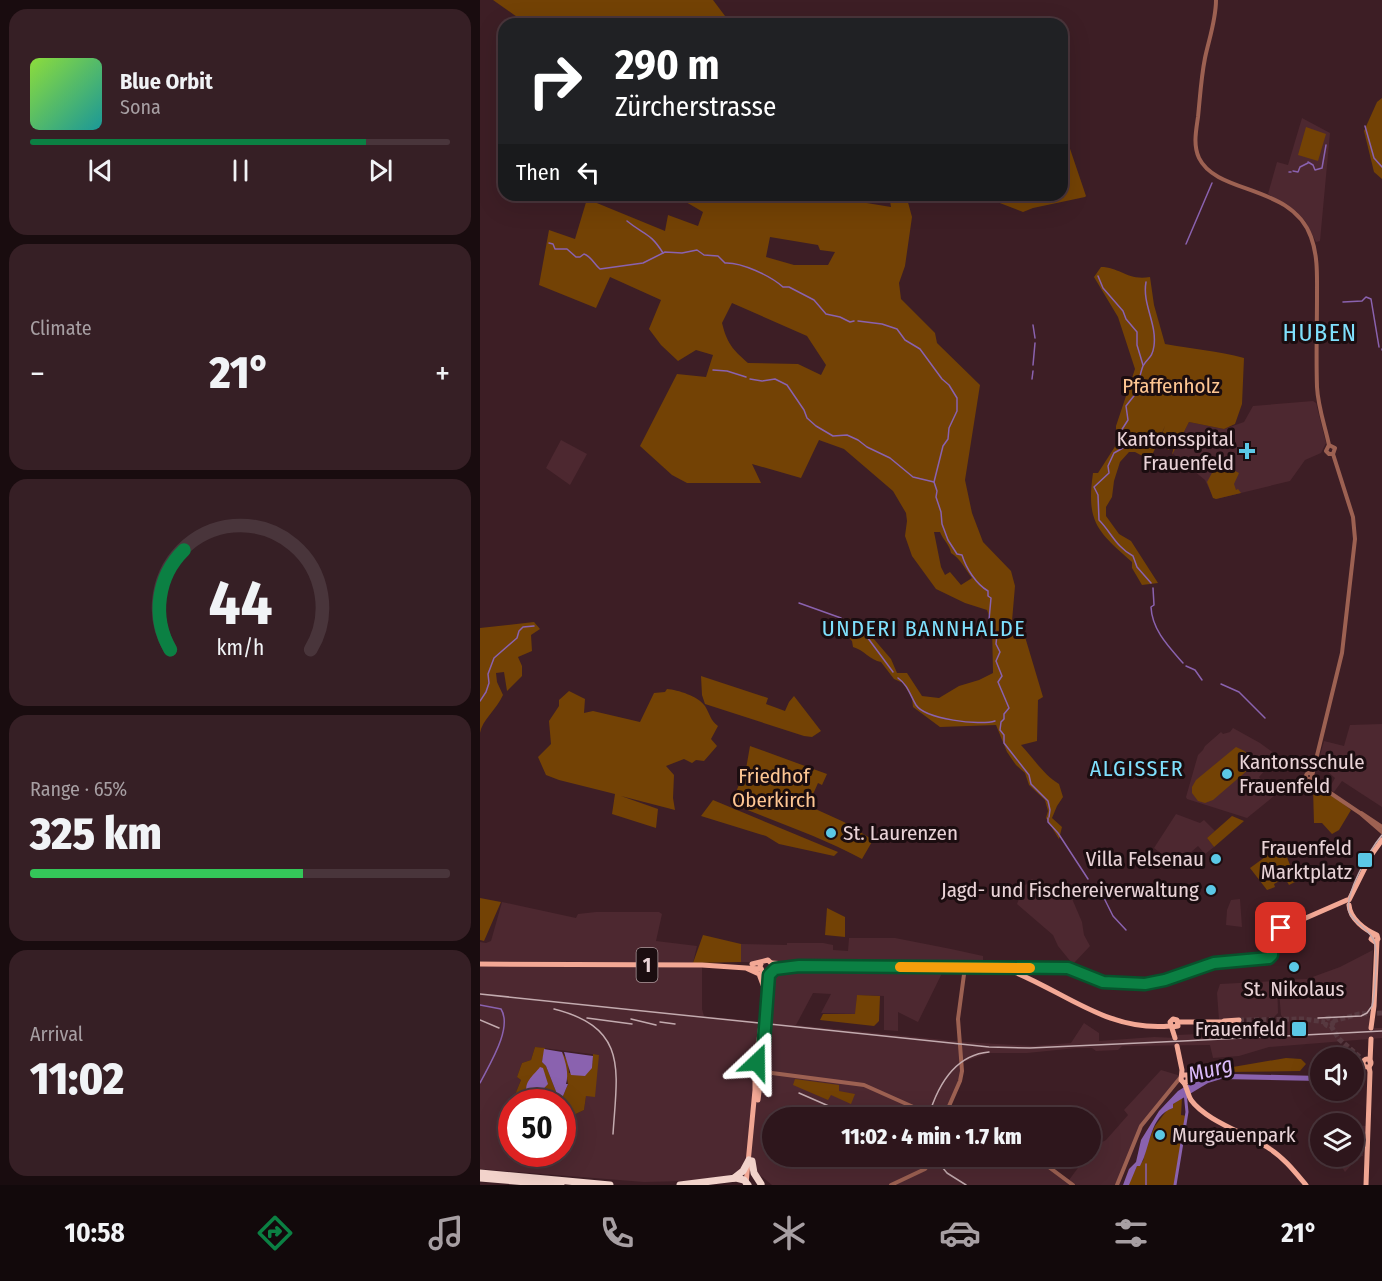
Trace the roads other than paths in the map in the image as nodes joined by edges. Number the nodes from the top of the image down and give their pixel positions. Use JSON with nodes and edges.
{"nodes":[{"id":1,"x":1216,"y":0,"type":"edge"},
{"id":2,"x":1382,"y":829,"type":"edge"},
{"id":3,"x":1382,"y":840,"type":"edge"},
{"id":4,"x":1382,"y":845,"type":"edge"},
{"id":5,"x":1367,"y":865,"type":"junction"},
{"id":6,"x":1346,"y":902,"type":"junction"},
{"id":7,"x":1377,"y":937,"type":"edge"},
{"id":8,"x":480,"y":964,"type":"edge"},
{"id":9,"x":702,"y":965,"type":"junction"},
{"id":10,"x":735,"y":967,"type":"junction"},
{"id":11,"x":965,"y":967,"type":"junction"},
{"id":12,"x":1012,"y":967,"type":"junction"},
{"id":13,"x":767,"y":968,"type":"junction"},
{"id":14,"x":1000,"y":968,"type":"junction"},
{"id":15,"x":1022,"y":975,"type":"junction"},
{"id":16,"x":763,"y":992,"type":"junction"},
{"id":17,"x":1239,"y":1022,"type":"tunnel mouth"},
{"id":18,"x":1371,"y":1028,"type":"dead end"},
{"id":19,"x":1371,"y":1039,"type":"dead end"},
{"id":20,"x":1177,"y":1046,"type":"dead end"},
{"id":21,"x":760,"y":1072,"type":"junction"},
{"id":22,"x":1185,"y":1080,"type":"junction"},
{"id":23,"x":913,"y":1107,"type":"edge"},
{"id":24,"x":951,"y":1107,"type":"edge"},
{"id":25,"x":750,"y":1159,"type":"junction"},
{"id":26,"x":927,"y":1167,"type":"edge"},
{"id":27,"x":1049,"y":1167,"type":"edge"},
{"id":28,"x":480,"y":1173,"type":"edge"},
{"id":29,"x":480,"y":1178,"type":"edge"},
{"id":30,"x":731,"y":1179,"type":"junction"},
{"id":31,"x":748,"y":1184,"type":"edge"},
{"id":32,"x":762,"y":1184,"type":"edge"},
{"id":33,"x":561,"y":1185,"type":"edge"},
{"id":34,"x":610,"y":1185,"type":"edge"},
{"id":35,"x":680,"y":1185,"type":"edge"},
{"id":36,"x":891,"y":1185,"type":"edge"},
{"id":37,"x":1073,"y":1185,"type":"edge"},
{"id":38,"x":1117,"y":1185,"type":"edge"},
{"id":39,"x":1306,"y":1185,"type":"edge"},
{"id":40,"x":1366,"y":1185,"type":"edge"}],
"edges":[{"from":1,"to":2,"type":"street"},
{"from":3,"to":5,"type":"main road"},
{"from":4,"to":5,"type":"main road"},
{"from":5,"to":6,"type":"main road"},
{"from":6,"to":7,"type":"main road"},
{"from":6,"to":12,"type":"main road"},
{"from":7,"to":18,"type":"main road"},
{"from":8,"to":9,"type":"main road","number":"1"},
{"from":9,"to":10,"type":"main road","number":"1"},
{"from":9,"to":13,"type":"main road","number":"1"},
{"from":10,"to":13,"type":"main road","number":"1"},
{"from":10,"to":16,"type":"main road"},
{"from":11,"to":13,"type":"main road","number":"1"},
{"from":11,"to":14,"type":"main road","number":"1"},
{"from":11,"to":24,"type":"street"},
{"from":12,"to":14,"type":"main road","number":"1"},
{"from":12,"to":15,"type":"main road","number":"1"},
{"from":13,"to":16,"type":"main road"},
{"from":13,"to":21,"type":"main road"},
{"from":14,"to":15,"type":"main road","number":"1"},
{"from":15,"to":17,"type":"main road","number":"1"},
{"from":16,"to":21,"type":"main road"},
{"from":19,"to":40,"type":"main road"},
{"from":20,"to":22,"type":"main road"},
{"from":21,"to":23,"type":"street"},
{"from":21,"to":25,"type":"main road"},
{"from":22,"to":38,"type":"street"},
{"from":22,"to":39,"type":"main road"},
{"from":25,"to":30,"type":"highway"},
{"from":25,"to":31,"type":"main road"},
{"from":25,"to":32,"type":"highway"},
{"from":26,"to":36,"type":"street"},
{"from":27,"to":37,"type":"street"},
{"from":28,"to":34,"type":"highway"},
{"from":29,"to":33,"type":"highway"},
{"from":30,"to":31,"type":"highway"},
{"from":30,"to":35,"type":"highway"},
{"from":31,"to":32,"type":"highway"}]}
